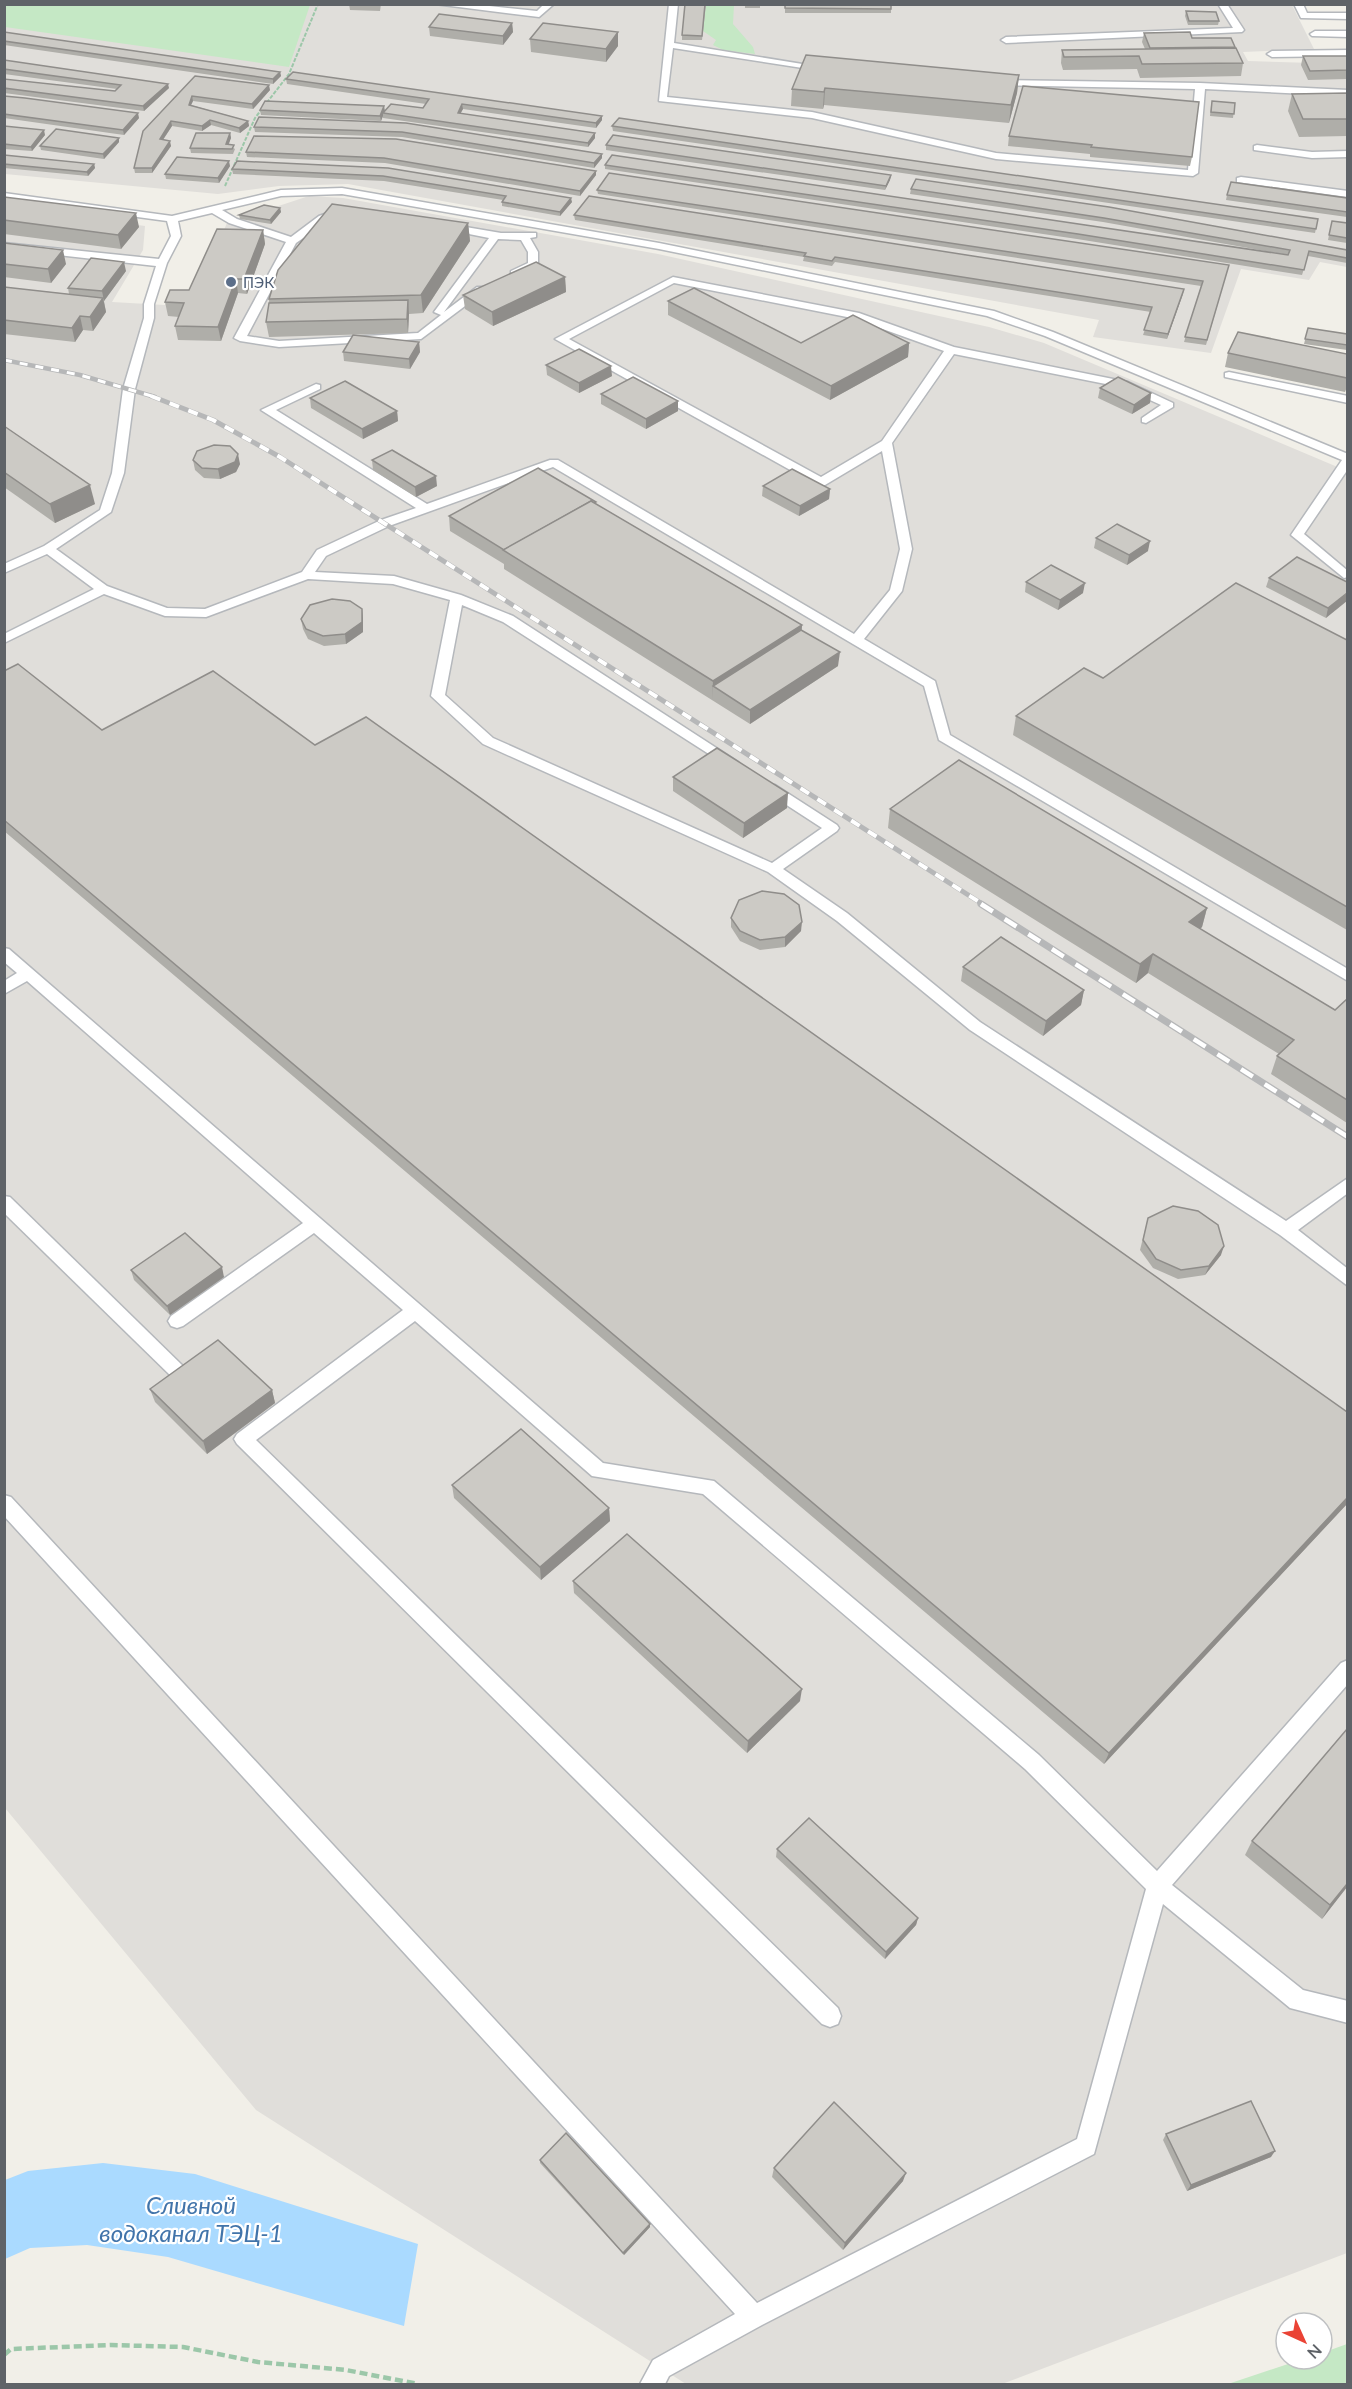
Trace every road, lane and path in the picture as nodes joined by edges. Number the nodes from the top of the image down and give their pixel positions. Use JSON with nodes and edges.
{"nodes":[{"id":1,"x":318,"y":4,"type":"edge"},
{"id":2,"x":440,"y":4,"type":"edge"},
{"id":3,"x":550,"y":4,"type":"edge"},
{"id":4,"x":674,"y":4,"type":"edge"},
{"id":5,"x":1222,"y":4,"type":"edge"},
{"id":6,"x":1298,"y":4,"type":"edge"},
{"id":7,"x":1347,"y":16,"type":"edge"},
{"id":8,"x":1315,"y":34,"type":"dead end"},
{"id":9,"x":1347,"y":34,"type":"edge"},
{"id":10,"x":1006,"y":40,"type":"dead end"},
{"id":11,"x":669,"y":45,"type":"junction"},
{"id":12,"x":1347,"y":53,"type":"edge"},
{"id":13,"x":1272,"y":54,"type":"dead end"},
{"id":14,"x":837,"y":69,"type":"edge"},
{"id":15,"x":989,"y":82,"type":"edge"},
{"id":16,"x":1200,"y":86,"type":"junction"},
{"id":17,"x":1347,"y":93,"type":"edge"},
{"id":18,"x":1257,"y":148,"type":"dead end"},
{"id":19,"x":1347,"y":154,"type":"edge"},
{"id":20,"x":1241,"y":180,"type":"dead end"},
{"id":21,"x":1347,"y":194,"type":"edge"},
{"id":22,"x":4,"y":196,"type":"edge"},
{"id":23,"x":210,"y":210,"type":"junction"},
{"id":24,"x":345,"y":213,"type":"edge"},
{"id":25,"x":172,"y":219,"type":"junction"},
{"id":26,"x":440,"y":226,"type":"edge"},
{"id":27,"x":559,"y":229,"type":"junction"},
{"id":28,"x":496,"y":235,"type":"junction"},
{"id":29,"x":524,"y":237,"type":"junction"},
{"id":30,"x":292,"y":242,"type":"junction"},
{"id":31,"x":4,"y":246,"type":"edge"},
{"id":32,"x":162,"y":263,"type":"junction"},
{"id":33,"x":439,"y":312,"type":"dead end"},
{"id":34,"x":951,"y":350,"type":"junction"},
{"id":35,"x":1229,"y":375,"type":"edge"},
{"id":36,"x":316,"y":387,"type":"dead end"},
{"id":37,"x":1347,"y":400,"type":"edge"},
{"id":38,"x":1146,"y":420,"type":"dead end"},
{"id":39,"x":885,"y":443,"type":"junction"},
{"id":40,"x":1347,"y":458,"type":"edge"},
{"id":41,"x":426,"y":509,"type":"junction"},
{"id":42,"x":48,"y":549,"type":"junction"},
{"id":43,"x":4,"y":569,"type":"edge"},
{"id":44,"x":1344,"y":574,"type":"dead end"},
{"id":45,"x":307,"y":575,"type":"junction"},
{"id":46,"x":102,"y":589,"type":"junction"},
{"id":47,"x":457,"y":598,"type":"junction"},
{"id":48,"x":4,"y":639,"type":"edge"},
{"id":49,"x":857,"y":639,"type":"junction"},
{"id":50,"x":742,"y":770,"type":"edge"},
{"id":51,"x":762,"y":783,"type":"edge"},
{"id":52,"x":773,"y":869,"type":"junction"},
{"id":53,"x":4,"y":952,"type":"edge"},
{"id":54,"x":27,"y":974,"type":"junction"},
{"id":55,"x":1347,"y":976,"type":"edge"},
{"id":56,"x":4,"y":988,"type":"edge"},
{"id":57,"x":1347,"y":1184,"type":"edge"},
{"id":58,"x":4,"y":1202,"type":"edge"},
{"id":59,"x":314,"y":1224,"type":"junction"},
{"id":60,"x":1286,"y":1230,"type":"junction"},
{"id":61,"x":1347,"y":1280,"type":"edge"},
{"id":62,"x":414,"y":1311,"type":"junction"},
{"id":63,"x":177,"y":1320,"type":"dead end"},
{"id":64,"x":179,"y":1373,"type":"edge"},
{"id":65,"x":4,"y":1503,"type":"edge"},
{"id":66,"x":1347,"y":1669,"type":"edge"},
{"id":67,"x":1157,"y":1886,"type":"junction"},
{"id":68,"x":1347,"y":2012,"type":"edge"},
{"id":69,"x":830,"y":2016,"type":"dead end"},
{"id":70,"x":754,"y":2317,"type":"junction"},
{"id":71,"x":4,"y":2355,"type":"edge"},
{"id":72,"x":418,"y":2385,"type":"edge"},
{"id":73,"x":652,"y":2385,"type":"edge"}],
"edges":[{"from":1,"to":23,"type":"path"},
{"from":2,"to":3,"type":"lane"},
{"from":4,"to":11,"type":"lane"},
{"from":5,"to":10,"type":"lane"},
{"from":6,"to":7,"type":"lane"},
{"from":8,"to":9,"type":"lane"},
{"from":11,"to":14,"type":"lane"},
{"from":11,"to":16,"type":"lane"},
{"from":12,"to":13,"type":"lane"},
{"from":15,"to":16,"type":"lane"},
{"from":16,"to":17,"type":"lane"},
{"from":18,"to":19,"type":"lane"},
{"from":20,"to":21,"type":"lane"},
{"from":22,"to":25,"type":"lane"},
{"from":23,"to":25,"type":"lane"},
{"from":23,"to":27,"type":"lane"},
{"from":23,"to":30,"type":"lane"},
{"from":24,"to":30,"type":"lane"},
{"from":25,"to":32,"type":"lane"},
{"from":26,"to":28,"type":"lane"},
{"from":27,"to":29,"type":"lane"},
{"from":27,"to":40,"type":"lane"},
{"from":28,"to":29,"type":"lane"},
{"from":28,"to":33,"type":"lane"},
{"from":29,"to":30,"type":"lane"},
{"from":31,"to":32,"type":"lane"},
{"from":32,"to":42,"type":"lane"},
{"from":34,"to":38,"type":"lane"},
{"from":34,"to":39,"type":"lane"},
{"from":34,"to":39,"type":"lane"},
{"from":35,"to":37,"type":"lane"},
{"from":36,"to":41,"type":"lane"},
{"from":39,"to":49,"type":"lane"},
{"from":40,"to":44,"type":"lane"},
{"from":41,"to":45,"type":"lane"},
{"from":41,"to":49,"type":"lane"},
{"from":42,"to":43,"type":"lane"},
{"from":42,"to":46,"type":"lane"},
{"from":45,"to":46,"type":"lane"},
{"from":45,"to":47,"type":"lane"},
{"from":46,"to":48,"type":"lane"},
{"from":47,"to":50,"type":"lane"},
{"from":47,"to":52,"type":"lane"},
{"from":49,"to":55,"type":"lane"},
{"from":51,"to":52,"type":"lane"},
{"from":52,"to":60,"type":"lane"},
{"from":53,"to":54,"type":"lane"},
{"from":54,"to":56,"type":"lane"},
{"from":54,"to":59,"type":"lane"},
{"from":57,"to":60,"type":"lane"},
{"from":58,"to":64,"type":"lane"},
{"from":59,"to":62,"type":"lane"},
{"from":59,"to":63,"type":"lane"},
{"from":60,"to":61,"type":"lane"},
{"from":62,"to":67,"type":"lane"},
{"from":62,"to":69,"type":"lane"},
{"from":65,"to":70,"type":"lane"},
{"from":66,"to":67,"type":"lane"},
{"from":67,"to":68,"type":"lane"},
{"from":67,"to":70,"type":"lane"},
{"from":70,"to":73,"type":"lane"},
{"from":71,"to":72,"type":"path"}]}
